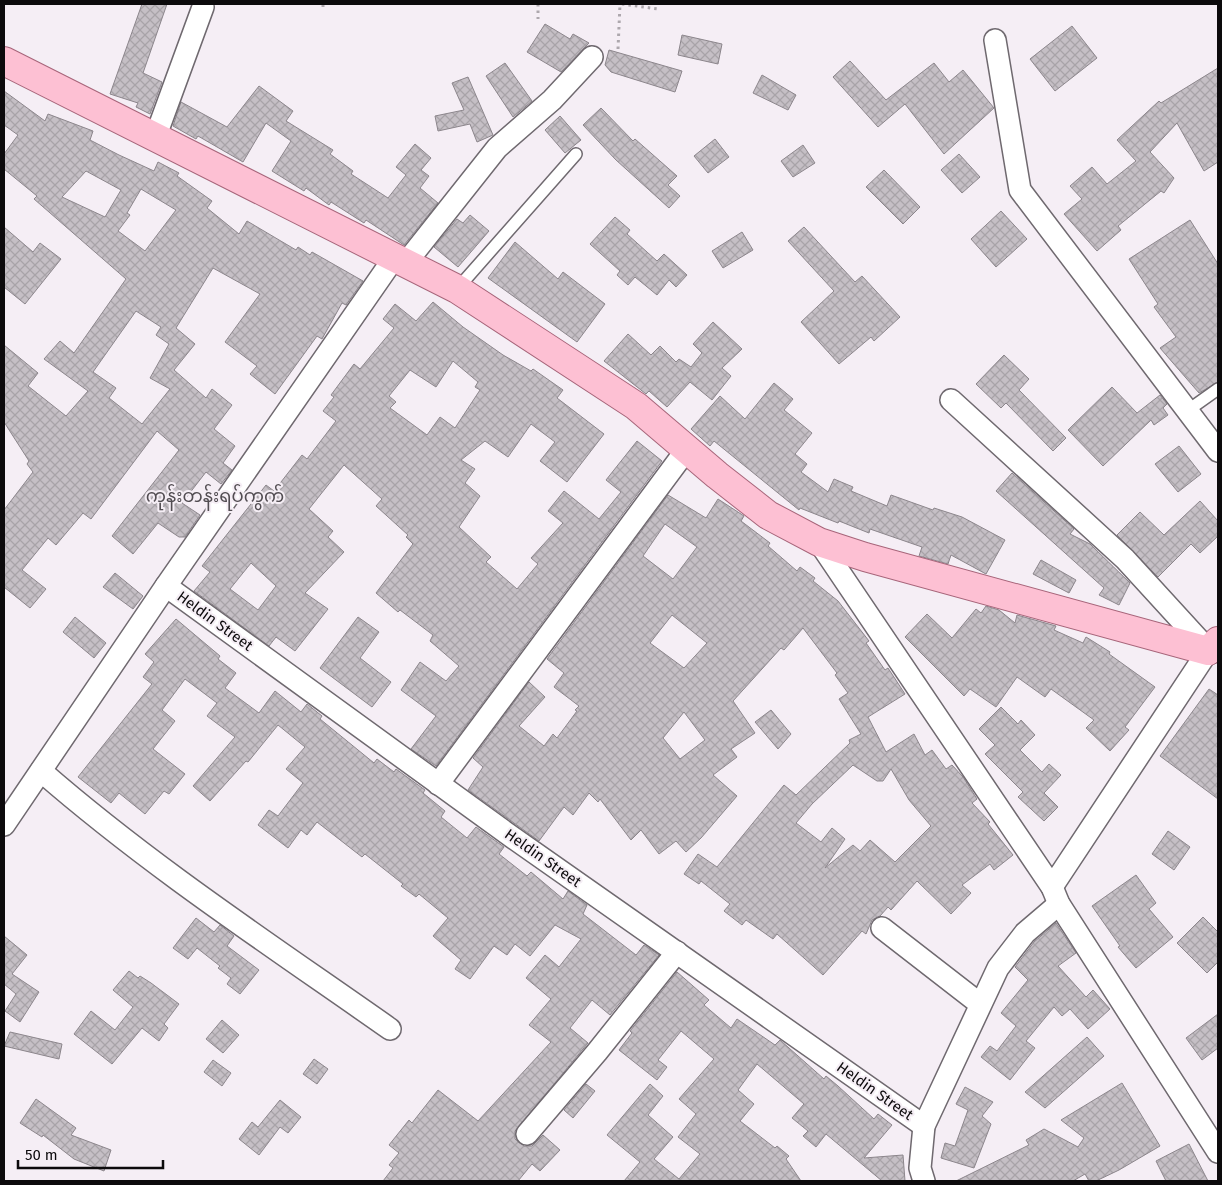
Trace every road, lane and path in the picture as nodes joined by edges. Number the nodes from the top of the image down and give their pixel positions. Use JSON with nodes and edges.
{"nodes":[{"id":1,"x":538,"y":4,"type":"edge"},
{"id":2,"x":621,"y":4,"type":"edge"},
{"id":3,"x":203,"y":8,"type":"dead end"},
{"id":4,"x":658,"y":9,"type":"dead end"},
{"id":5,"x":538,"y":19,"type":"dead end"},
{"id":6,"x":995,"y":40,"type":"dead end"},
{"id":7,"x":618,"y":49,"type":"dead end"},
{"id":8,"x":592,"y":56,"type":"dead end"},
{"id":9,"x":4,"y":61,"type":"edge"},
{"id":10,"x":154,"y":138,"type":"junction"},
{"id":11,"x":576,"y":154,"type":"dead end"},
{"id":12,"x":399,"y":261,"type":"junction"},
{"id":13,"x":457,"y":289,"type":"junction"},
{"id":14,"x":1218,"y":389,"type":"edge"},
{"id":15,"x":951,"y":400,"type":"dead end"},
{"id":16,"x":1187,"y":411,"type":"junction"},
{"id":17,"x":687,"y":449,"type":"junction"},
{"id":18,"x":1218,"y":451,"type":"edge"},
{"id":19,"x":819,"y":542,"type":"junction"},
{"id":20,"x":166,"y":586,"type":"junction"},
{"id":21,"x":1215,"y":650,"type":"edge"},
{"id":22,"x":40,"y":771,"type":"junction"},
{"id":23,"x":438,"y":784,"type":"junction"},
{"id":24,"x":4,"y":825,"type":"edge"},
{"id":25,"x":1056,"y":895,"type":"junction"},
{"id":26,"x":882,"y":928,"type":"dead end"},
{"id":27,"x":677,"y":952,"type":"junction"},
{"id":28,"x":980,"y":1004,"type":"junction"},
{"id":29,"x":390,"y":1028,"type":"dead end"},
{"id":30,"x":924,"y":1126,"type":"junction"},
{"id":31,"x":527,"y":1134,"type":"dead end"},
{"id":32,"x":1218,"y":1152,"type":"edge"},
{"id":33,"x":924,"y":1181,"type":"edge"}],
"edges":[{"from":1,"to":5,"type":"path"},
{"from":2,"to":4,"type":"path"},
{"from":2,"to":7,"type":"path"},
{"from":3,"to":10,"type":"street"},
{"from":6,"to":16,"type":"street"},
{"from":8,"to":12,"type":"street"},
{"from":9,"to":10,"type":"main road"},
{"from":10,"to":12,"type":"main road"},
{"from":11,"to":13,"type":"lane"},
{"from":12,"to":13,"type":"main road"},
{"from":12,"to":20,"type":"street"},
{"from":13,"to":17,"type":"main road"},
{"from":14,"to":16,"type":"lane"},
{"from":15,"to":21,"type":"street"},
{"from":16,"to":18,"type":"street"},
{"from":17,"to":19,"type":"main road"},
{"from":17,"to":23,"type":"street"},
{"from":19,"to":21,"type":"main road"},
{"from":19,"to":25,"type":"street"},
{"from":20,"to":22,"type":"street"},
{"from":20,"to":23,"type":"street","name":"Heldin Street"},
{"from":21,"to":25,"type":"street"},
{"from":22,"to":24,"type":"street"},
{"from":22,"to":29,"type":"street"},
{"from":23,"to":27,"type":"street","name":"Heldin Street"},
{"from":25,"to":28,"type":"street"},
{"from":25,"to":32,"type":"street"},
{"from":26,"to":28,"type":"street"},
{"from":27,"to":30,"type":"street","name":"Heldin Street"},
{"from":27,"to":31,"type":"street"},
{"from":28,"to":30,"type":"street"},
{"from":30,"to":33,"type":"street"}]}
